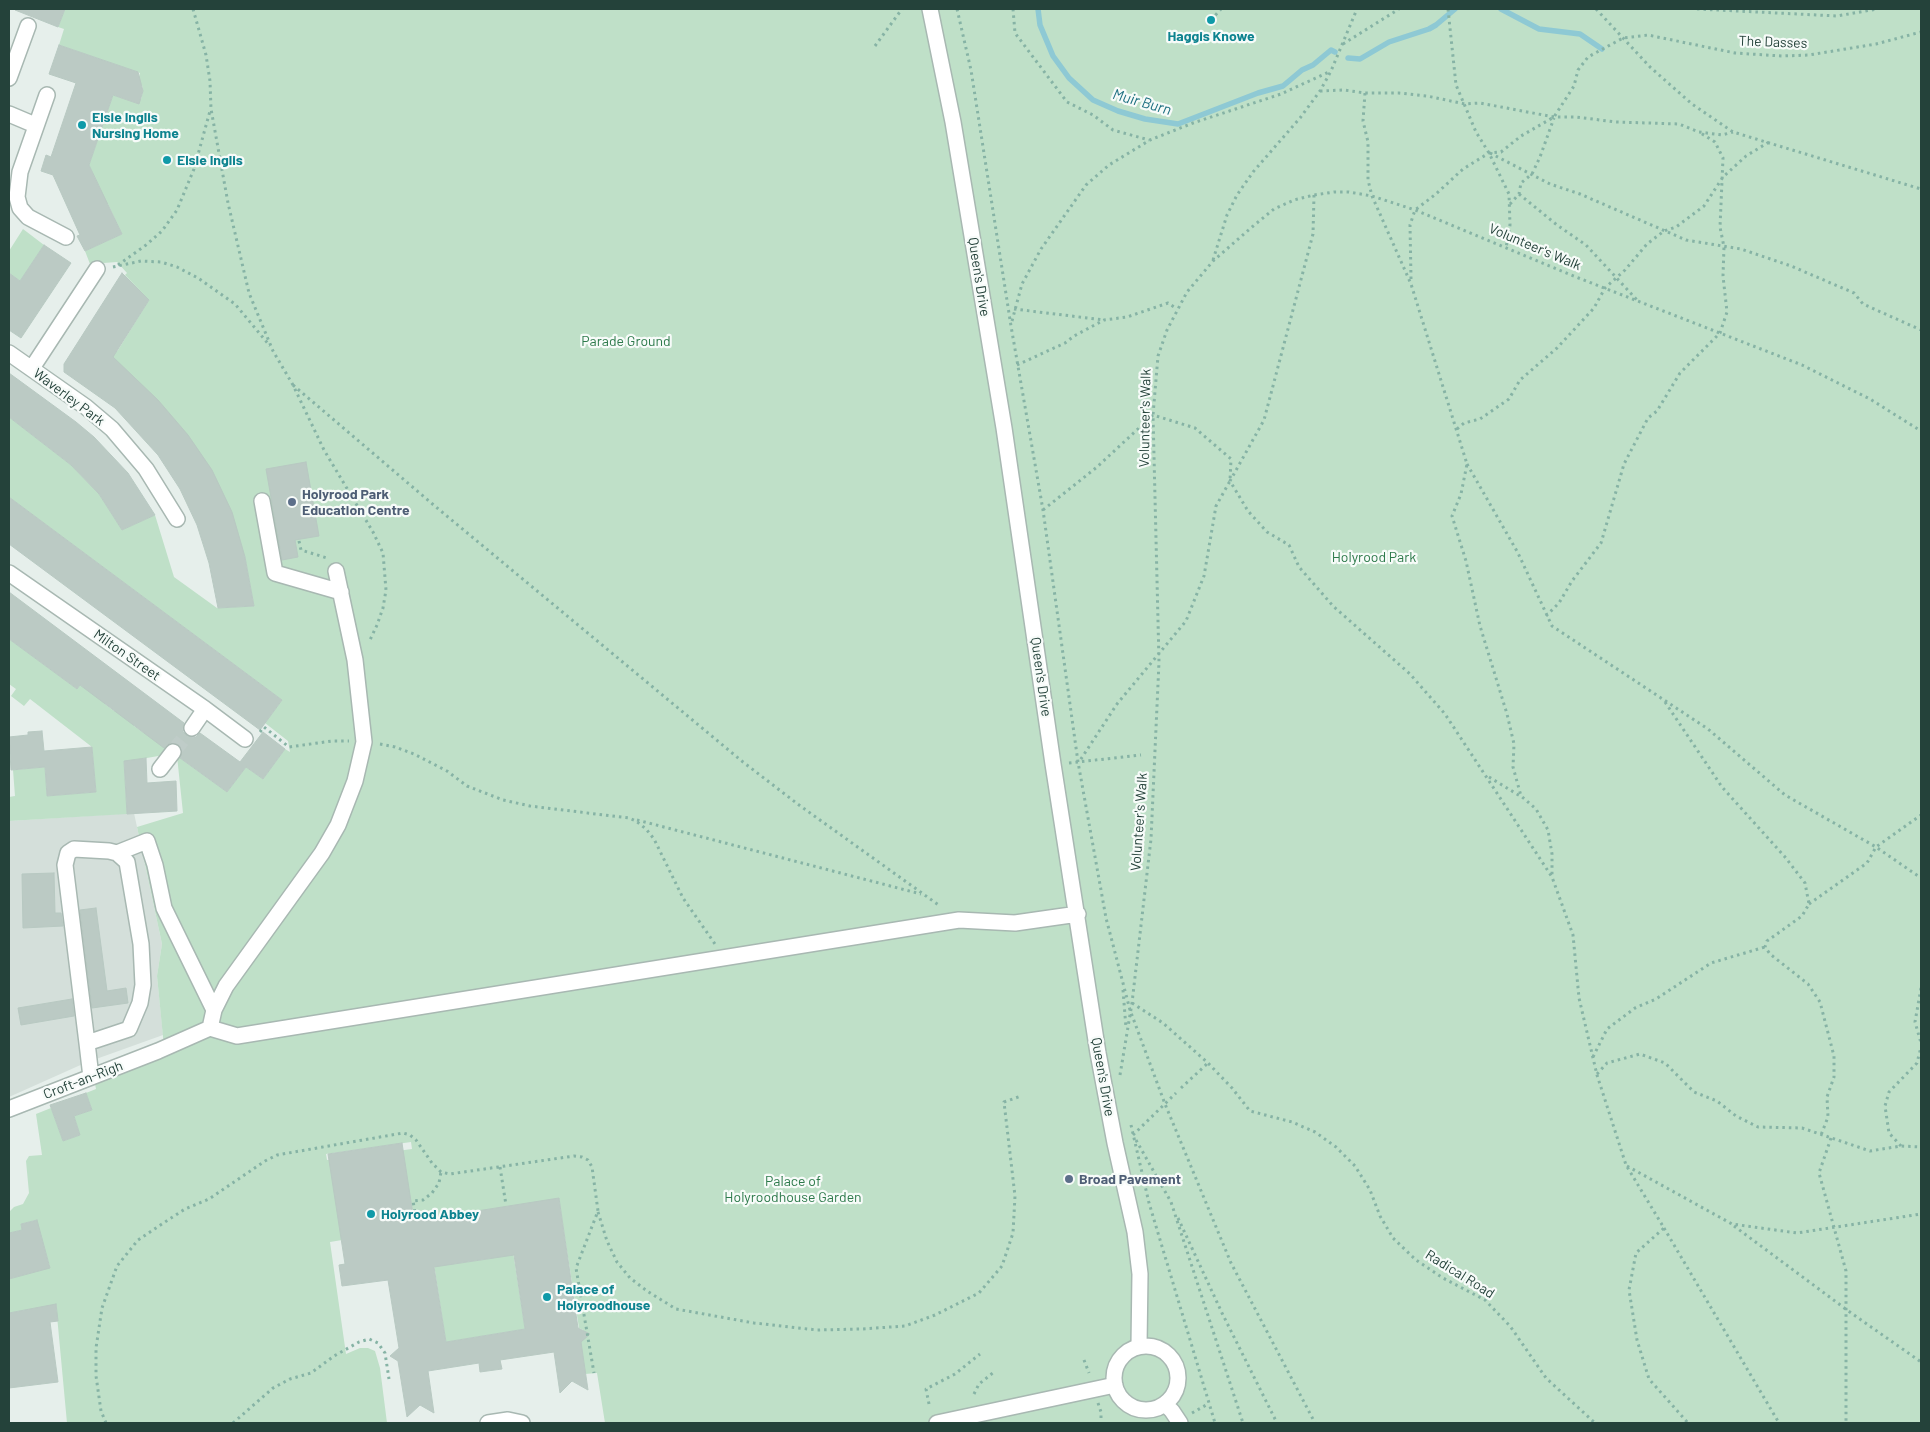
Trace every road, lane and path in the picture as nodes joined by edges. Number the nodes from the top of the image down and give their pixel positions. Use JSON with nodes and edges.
{"nodes":[{"id":1,"x":193,"y":9,"type":"edge"},
{"id":2,"x":902,"y":9,"type":"edge"},
{"id":3,"x":930,"y":9,"type":"edge"},
{"id":4,"x":957,"y":9,"type":"edge"},
{"id":5,"x":1013,"y":9,"type":"edge"},
{"id":6,"x":1221,"y":9,"type":"edge"},
{"id":7,"x":1357,"y":9,"type":"edge"},
{"id":8,"x":1400,"y":9,"type":"edge"},
{"id":9,"x":1448,"y":9,"type":"edge"},
{"id":10,"x":1596,"y":9,"type":"edge"},
{"id":11,"x":1697,"y":9,"type":"edge"},
{"id":12,"x":1877,"y":9,"type":"edge"},
{"id":13,"x":1211,"y":20,"type":"dead end"},
{"id":14,"x":28,"y":26,"type":"dead end"},
{"id":15,"x":1921,"y":32,"type":"edge"},
{"id":16,"x":1623,"y":38,"type":"junction"},
{"id":17,"x":1343,"y":45,"type":"junction"},
{"id":18,"x":875,"y":46,"type":"dead end"},
{"id":19,"x":1331,"y":71,"type":"junction"},
{"id":20,"x":9,"y":78,"type":"edge"},
{"id":21,"x":1320,"y":91,"type":"junction"},
{"id":22,"x":1365,"y":93,"type":"junction"},
{"id":23,"x":47,"y":95,"type":"dead end"},
{"id":24,"x":1465,"y":104,"type":"junction"},
{"id":25,"x":211,"y":109,"type":"junction"},
{"id":26,"x":9,"y":114,"type":"edge"},
{"id":27,"x":1554,"y":117,"type":"junction"},
{"id":28,"x":35,"y":125,"type":"junction"},
{"id":29,"x":1699,"y":132,"type":"junction"},
{"id":30,"x":1733,"y":132,"type":"junction"},
{"id":31,"x":1150,"y":140,"type":"junction"},
{"id":32,"x":1769,"y":142,"type":"junction"},
{"id":33,"x":1490,"y":153,"type":"junction"},
{"id":34,"x":1532,"y":174,"type":"junction"},
{"id":35,"x":1724,"y":177,"type":"junction"},
{"id":36,"x":1921,"y":189,"type":"edge"},
{"id":37,"x":1518,"y":194,"type":"junction"},
{"id":38,"x":1314,"y":195,"type":"junction"},
{"id":39,"x":1372,"y":196,"type":"junction"},
{"id":40,"x":1510,"y":204,"type":"junction"},
{"id":41,"x":1415,"y":210,"type":"junction"},
{"id":42,"x":1664,"y":231,"type":"junction"},
{"id":43,"x":66,"y":237,"type":"dead end"},
{"id":44,"x":1506,"y":248,"type":"junction"},
{"id":45,"x":1724,"y":248,"type":"junction"},
{"id":46,"x":1213,"y":261,"type":"junction"},
{"id":47,"x":97,"y":269,"type":"dead end"},
{"id":48,"x":1617,"y":278,"type":"junction"},
{"id":49,"x":1411,"y":284,"type":"junction"},
{"id":50,"x":1605,"y":288,"type":"junction"},
{"id":51,"x":1639,"y":302,"type":"junction"},
{"id":52,"x":1014,"y":309,"type":"junction"},
{"id":53,"x":1177,"y":309,"type":"junction"},
{"id":54,"x":1104,"y":320,"type":"junction"},
{"id":55,"x":1011,"y":326,"type":"junction"},
{"id":56,"x":1921,"y":330,"type":"edge"},
{"id":57,"x":1720,"y":333,"type":"junction"},
{"id":58,"x":273,"y":351,"type":"junction"},
{"id":59,"x":9,"y":353,"type":"edge"},
{"id":60,"x":1017,"y":365,"type":"junction"},
{"id":61,"x":32,"y":368,"type":"junction"},
{"id":62,"x":293,"y":385,"type":"junction"},
{"id":63,"x":1153,"y":415,"type":"junction"},
{"id":64,"x":1456,"y":429,"type":"junction"},
{"id":65,"x":1921,"y":431,"type":"edge"},
{"id":66,"x":1467,"y":464,"type":"junction"},
{"id":67,"x":1230,"y":482,"type":"junction"},
{"id":68,"x":262,"y":501,"type":"dead end"},
{"id":69,"x":1043,"y":510,"type":"junction"},
{"id":70,"x":177,"y":519,"type":"dead end"},
{"id":71,"x":299,"y":541,"type":"dead end"},
{"id":72,"x":336,"y":571,"type":"joint"},
{"id":73,"x":9,"y":573,"type":"edge"},
{"id":74,"x":340,"y":592,"type":"junction"},
{"id":75,"x":1546,"y":616,"type":"junction"},
{"id":76,"x":1159,"y":654,"type":"junction"},
{"id":77,"x":355,"y":660,"type":"junction"},
{"id":78,"x":1664,"y":701,"type":"junction"},
{"id":79,"x":205,"y":709,"type":"junction"},
{"id":80,"x":192,"y":728,"type":"tunnel mouth"},
{"id":81,"x":245,"y":739,"type":"joint"},
{"id":82,"x":364,"y":742,"type":"junction"},
{"id":83,"x":173,"y":752,"type":"tunnel mouth"},
{"id":84,"x":1141,"y":755,"type":"dead end"},
{"id":85,"x":1078,"y":762,"type":"junction"},
{"id":86,"x":160,"y":769,"type":"dead end"},
{"id":87,"x":1486,"y":776,"type":"junction"},
{"id":88,"x":1521,"y":796,"type":"junction"},
{"id":89,"x":1921,"y":815,"type":"edge"},
{"id":90,"x":629,"y":818,"type":"junction"},
{"id":91,"x":1876,"y":847,"type":"junction"},
{"id":92,"x":118,"y":853,"type":"junction"},
{"id":93,"x":1552,"y":877,"type":"junction"},
{"id":94,"x":1921,"y":878,"type":"edge"},
{"id":95,"x":924,"y":894,"type":"junction"},
{"id":96,"x":1809,"y":904,"type":"junction"},
{"id":97,"x":1078,"y":914,"type":"junction"},
{"id":98,"x":959,"y":920,"type":"junction"},
{"id":99,"x":1765,"y":947,"type":"junction"},
{"id":100,"x":726,"y":957,"type":"junction"},
{"id":101,"x":1123,"y":981,"type":"junction"},
{"id":102,"x":1921,"y":988,"type":"edge"},
{"id":103,"x":1132,"y":1003,"type":"junction"},
{"id":104,"x":214,"y":1010,"type":"junction"},
{"id":105,"x":1130,"y":1010,"type":"junction"},
{"id":106,"x":210,"y":1028,"type":"junction"},
{"id":107,"x":1126,"y":1036,"type":"junction"},
{"id":108,"x":87,"y":1044,"type":"junction"},
{"id":109,"x":1921,"y":1045,"type":"edge"},
{"id":110,"x":1593,"y":1058,"type":"junction"},
{"id":111,"x":1208,"y":1063,"type":"junction"},
{"id":112,"x":1597,"y":1075,"type":"junction"},
{"id":113,"x":91,"y":1077,"type":"junction"},
{"id":114,"x":1119,"y":1078,"type":"dead end"},
{"id":115,"x":1181,"y":1088,"type":"dead end"},
{"id":116,"x":1176,"y":1093,"type":"dead end"},
{"id":117,"x":1021,"y":1096,"type":"dead end"},
{"id":118,"x":1165,"y":1104,"type":"junction"},
{"id":119,"x":9,"y":1110,"type":"edge"},
{"id":120,"x":1133,"y":1135,"type":"junction"},
{"id":121,"x":1821,"y":1135,"type":"junction"},
{"id":122,"x":1831,"y":1138,"type":"junction"},
{"id":123,"x":1901,"y":1146,"type":"junction"},
{"id":124,"x":1921,"y":1147,"type":"edge"},
{"id":125,"x":1626,"y":1165,"type":"junction"},
{"id":126,"x":500,"y":1167,"type":"junction"},
{"id":127,"x":442,"y":1172,"type":"junction"},
{"id":128,"x":1171,"y":1202,"type":"junction"},
{"id":129,"x":506,"y":1205,"type":"dead end"},
{"id":130,"x":598,"y":1211,"type":"junction"},
{"id":131,"x":1921,"y":1214,"type":"edge"},
{"id":132,"x":416,"y":1218,"type":"dead end"},
{"id":133,"x":1732,"y":1224,"type":"junction"},
{"id":134,"x":1664,"y":1228,"type":"junction"},
{"id":135,"x":1833,"y":1228,"type":"junction"},
{"id":136,"x":1847,"y":1310,"type":"junction"},
{"id":137,"x":1139,"y":1346,"type":"junction"},
{"id":138,"x":980,"y":1354,"type":"dead end"},
{"id":139,"x":1921,"y":1362,"type":"edge"},
{"id":140,"x":994,"y":1372,"type":"dead end"},
{"id":141,"x":594,"y":1373,"type":"dead end"},
{"id":142,"x":389,"y":1379,"type":"dead end"},
{"id":143,"x":1115,"y":1385,"type":"junction"},
{"id":144,"x":974,"y":1394,"type":"dead end"},
{"id":145,"x":929,"y":1404,"type":"dead end"},
{"id":146,"x":1165,"y":1404,"type":"junction"},
{"id":147,"x":106,"y":1423,"type":"edge"},
{"id":148,"x":233,"y":1423,"type":"edge"},
{"id":149,"x":488,"y":1423,"type":"edge"},
{"id":150,"x":522,"y":1423,"type":"edge"},
{"id":151,"x":937,"y":1423,"type":"edge"},
{"id":152,"x":1180,"y":1423,"type":"edge"},
{"id":153,"x":1215,"y":1423,"type":"edge"},
{"id":154,"x":1243,"y":1423,"type":"edge"},
{"id":155,"x":1277,"y":1423,"type":"edge"},
{"id":156,"x":1315,"y":1423,"type":"edge"},
{"id":157,"x":1595,"y":1423,"type":"edge"},
{"id":158,"x":1688,"y":1423,"type":"edge"},
{"id":159,"x":1779,"y":1423,"type":"edge"},
{"id":160,"x":1846,"y":1423,"type":"edge"}],
"edges":[{"from":1,"to":25,"type":"path"},
{"from":2,"to":18,"type":"path"},
{"from":3,"to":97,"type":"street","name":"Queen's Drive"},
{"from":4,"to":55,"type":"path"},
{"from":5,"to":31,"type":"path"},
{"from":6,"to":13,"type":"path"},
{"from":7,"to":17,"type":"path"},
{"from":8,"to":17,"type":"path"},
{"from":9,"to":24,"type":"path"},
{"from":10,"to":16,"type":"path"},
{"from":11,"to":12,"type":"path"},
{"from":14,"to":20,"type":"street"},
{"from":15,"to":16,"type":"path","name":"The Dasses"},
{"from":16,"to":27,"type":"path"},
{"from":16,"to":30,"type":"path"},
{"from":17,"to":19,"type":"path"},
{"from":19,"to":21,"type":"path"},
{"from":19,"to":31,"type":"path"},
{"from":21,"to":22,"type":"path"},
{"from":21,"to":46,"type":"path"},
{"from":22,"to":24,"type":"path"},
{"from":22,"to":39,"type":"path"},
{"from":23,"to":28,"type":"street"},
{"from":24,"to":27,"type":"path"},
{"from":24,"to":33,"type":"path"},
{"from":25,"to":58,"type":"path"},
{"from":25,"to":58,"type":"path"},
{"from":26,"to":28,"type":"street"},
{"from":27,"to":29,"type":"path"},
{"from":27,"to":33,"type":"path"},
{"from":27,"to":34,"type":"path"},
{"from":28,"to":43,"type":"street"},
{"from":29,"to":30,"type":"path"},
{"from":29,"to":35,"type":"path"},
{"from":30,"to":32,"type":"path"},
{"from":31,"to":52,"type":"path"},
{"from":32,"to":35,"type":"path"},
{"from":32,"to":36,"type":"path"},
{"from":33,"to":34,"type":"path"},
{"from":33,"to":40,"type":"path"},
{"from":33,"to":41,"type":"path"},
{"from":34,"to":37,"type":"path"},
{"from":34,"to":42,"type":"path"},
{"from":35,"to":42,"type":"path"},
{"from":35,"to":45,"type":"path"},
{"from":37,"to":40,"type":"path"},
{"from":37,"to":48,"type":"path"},
{"from":38,"to":39,"type":"path","name":"Volunteer's Walk"},
{"from":38,"to":46,"type":"path","name":"Volunteer's Walk"},
{"from":38,"to":67,"type":"path"},
{"from":39,"to":41,"type":"path","name":"Volunteer's Walk"},
{"from":39,"to":49,"type":"path"},
{"from":40,"to":44,"type":"path"},
{"from":41,"to":44,"type":"path","name":"Volunteer's Walk"},
{"from":41,"to":49,"type":"path"},
{"from":42,"to":45,"type":"path"},
{"from":42,"to":48,"type":"path"},
{"from":44,"to":50,"type":"path","name":"Volunteer's Walk"},
{"from":45,"to":56,"type":"path"},
{"from":45,"to":57,"type":"path"},
{"from":46,"to":53,"type":"path","name":"Volunteer's Walk"},
{"from":47,"to":61,"type":"street"},
{"from":48,"to":50,"type":"path"},
{"from":48,"to":51,"type":"path"},
{"from":49,"to":64,"type":"path"},
{"from":50,"to":51,"type":"path","name":"Volunteer's Walk"},
{"from":50,"to":64,"type":"path"},
{"from":51,"to":57,"type":"path","name":"Volunteer's Walk"},
{"from":52,"to":54,"type":"path"},
{"from":52,"to":55,"type":"path"},
{"from":53,"to":54,"type":"path"},
{"from":53,"to":63,"type":"path","name":"Volunteer's Walk"},
{"from":54,"to":60,"type":"path"},
{"from":55,"to":60,"type":"path"},
{"from":57,"to":65,"type":"path","name":"Volunteer's Walk"},
{"from":57,"to":75,"type":"path"},
{"from":58,"to":62,"type":"path"},
{"from":59,"to":61,"type":"street","name":"Waverley Park"},
{"from":60,"to":69,"type":"path"},
{"from":61,"to":70,"type":"street","name":"Waverley Park"},
{"from":62,"to":77,"type":"path"},
{"from":62,"to":95,"type":"path"},
{"from":63,"to":67,"type":"path"},
{"from":63,"to":69,"type":"path"},
{"from":63,"to":76,"type":"path","name":"Volunteer's Walk"},
{"from":64,"to":66,"type":"path"},
{"from":66,"to":75,"type":"path"},
{"from":66,"to":88,"type":"path"},
{"from":67,"to":76,"type":"path"},
{"from":67,"to":87,"type":"path"},
{"from":68,"to":74,"type":"street"},
{"from":69,"to":85,"type":"path"},
{"from":71,"to":72,"type":"path"},
{"from":72,"to":74,"type":"street"},
{"from":73,"to":79,"type":"street","name":"Milton Street"},
{"from":74,"to":77,"type":"street"},
{"from":75,"to":78,"type":"path"},
{"from":76,"to":85,"type":"path"},
{"from":76,"to":103,"type":"path","name":"Volunteer's Walk"},
{"from":77,"to":82,"type":"street"},
{"from":78,"to":91,"type":"path"},
{"from":78,"to":96,"type":"path"},
{"from":79,"to":80,"type":"street"},
{"from":79,"to":81,"type":"street","name":"Milton Street"},
{"from":81,"to":82,"type":"path"},
{"from":82,"to":90,"type":"path"},
{"from":82,"to":104,"type":"street"},
{"from":83,"to":86,"type":"street"},
{"from":84,"to":85,"type":"path"},
{"from":85,"to":101,"type":"path"},
{"from":87,"to":88,"type":"path"},
{"from":87,"to":93,"type":"path"},
{"from":88,"to":93,"type":"path"},
{"from":89,"to":91,"type":"path"},
{"from":90,"to":95,"type":"path"},
{"from":90,"to":100,"type":"path"},
{"from":91,"to":94,"type":"path"},
{"from":91,"to":96,"type":"path"},
{"from":92,"to":104,"type":"street"},
{"from":92,"to":108,"type":"street"},
{"from":92,"to":108,"type":"street"},
{"from":93,"to":110,"type":"path"},
{"from":95,"to":98,"type":"path"},
{"from":96,"to":99,"type":"path"},
{"from":97,"to":98,"type":"street"},
{"from":97,"to":137,"type":"street","name":"Queen's Drive"},
{"from":98,"to":100,"type":"street"},
{"from":99,"to":110,"type":"path"},
{"from":99,"to":121,"type":"path"},
{"from":100,"to":106,"type":"street"},
{"from":101,"to":105,"type":"path"},
{"from":101,"to":107,"type":"path"},
{"from":102,"to":109,"type":"path"},
{"from":103,"to":105,"type":"path","name":"Volunteer's Walk"},
{"from":103,"to":111,"type":"path","name":"Radical Road"},
{"from":104,"to":106,"type":"street"},
{"from":105,"to":107,"type":"path","name":"Volunteer's Walk"},
{"from":105,"to":118,"type":"path"},
{"from":106,"to":113,"type":"street","name":"Croft-an-Righ"},
{"from":107,"to":114,"type":"path"},
{"from":108,"to":113,"type":"street"},
{"from":109,"to":123,"type":"path"},
{"from":110,"to":112,"type":"path"},
{"from":111,"to":115,"type":"path"},
{"from":111,"to":157,"type":"path","name":"Radical Road"},
{"from":112,"to":121,"type":"path"},
{"from":112,"to":125,"type":"path"},
{"from":113,"to":119,"type":"street","name":"Croft-an-Righ"},
{"from":116,"to":118,"type":"path"},
{"from":117,"to":130,"type":"path"},
{"from":118,"to":120,"type":"path"},
{"from":118,"to":156,"type":"path"},
{"from":120,"to":128,"type":"path"},
{"from":120,"to":153,"type":"path"},
{"from":121,"to":122,"type":"path"},
{"from":122,"to":123,"type":"path"},
{"from":122,"to":135,"type":"path"},
{"from":123,"to":124,"type":"path"},
{"from":125,"to":133,"type":"path"},
{"from":125,"to":134,"type":"path"},
{"from":126,"to":127,"type":"path"},
{"from":126,"to":129,"type":"path"},
{"from":126,"to":130,"type":"path"},
{"from":127,"to":132,"type":"path"},
{"from":127,"to":147,"type":"path"},
{"from":128,"to":154,"type":"path"},
{"from":128,"to":155,"type":"path"},
{"from":130,"to":141,"type":"path"},
{"from":131,"to":135,"type":"path"},
{"from":133,"to":135,"type":"path"},
{"from":133,"to":136,"type":"path"},
{"from":134,"to":158,"type":"path"},
{"from":134,"to":159,"type":"path"},
{"from":135,"to":136,"type":"path"},
{"from":136,"to":139,"type":"path"},
{"from":136,"to":160,"type":"path"},
{"from":137,"to":143,"type":"street"},
{"from":137,"to":146,"type":"street"},
{"from":138,"to":145,"type":"path"},
{"from":140,"to":144,"type":"path"},
{"from":142,"to":148,"type":"path"},
{"from":143,"to":146,"type":"street"},
{"from":143,"to":151,"type":"street"},
{"from":146,"to":152,"type":"street"},
{"from":149,"to":150,"type":"street"}]}
